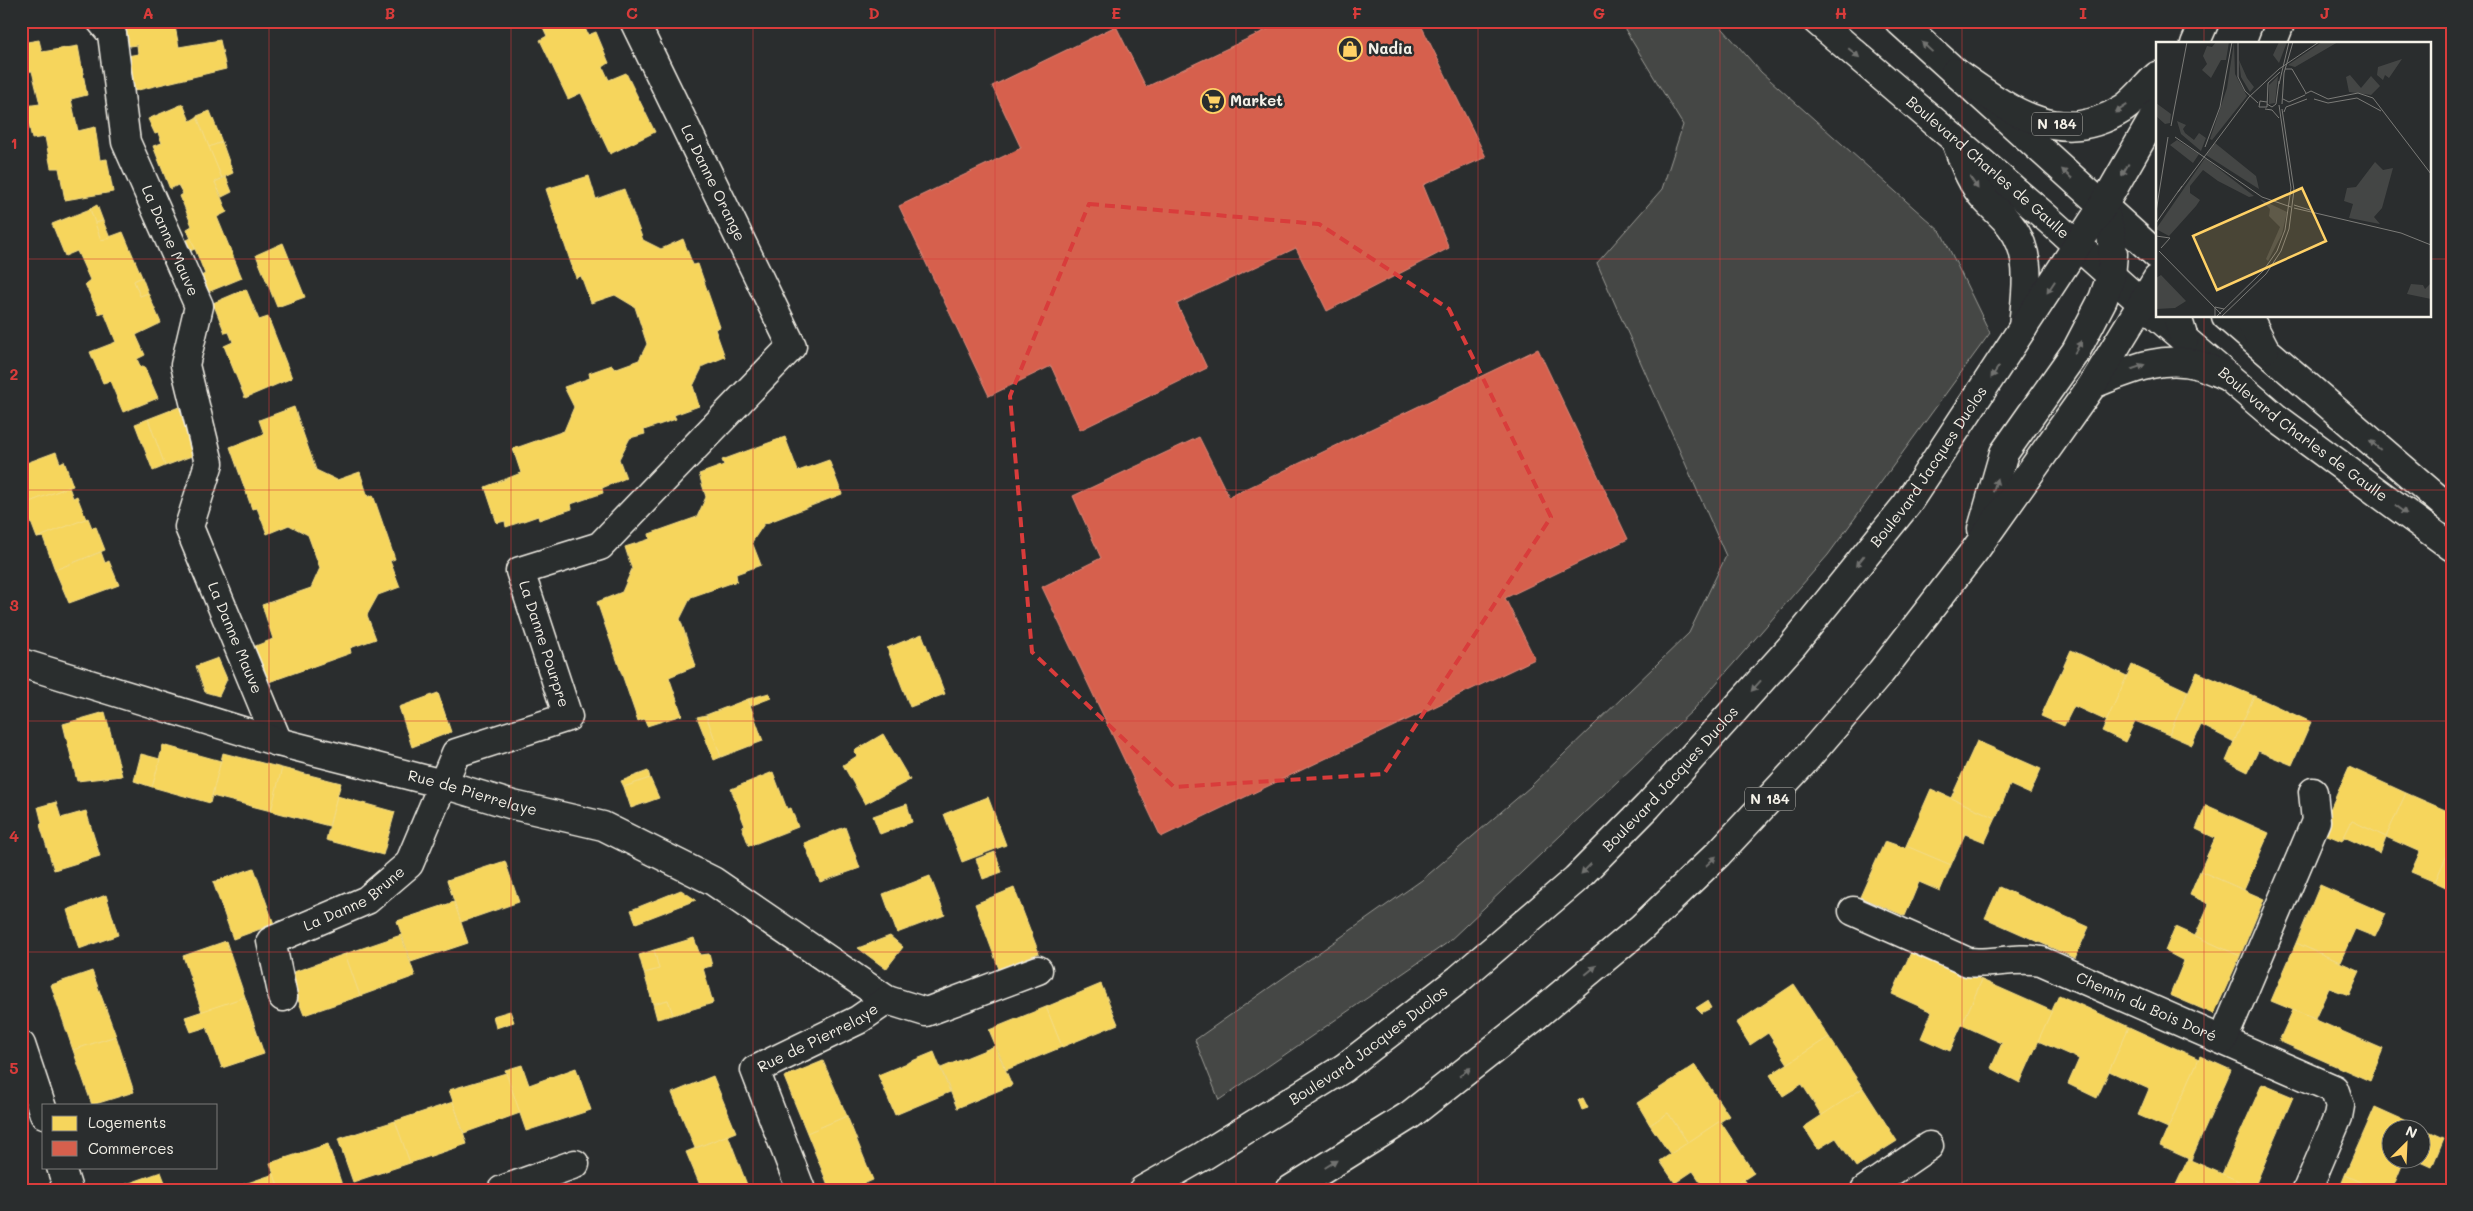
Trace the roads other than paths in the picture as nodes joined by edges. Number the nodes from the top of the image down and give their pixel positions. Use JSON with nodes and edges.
{"nodes":[{"id":1,"x":101,"y":21,"type":"edge"},
{"id":2,"x":634,"y":21,"type":"edge"},
{"id":3,"x":1816,"y":21,"type":"edge"},
{"id":4,"x":1899,"y":21,"type":"edge"},
{"id":5,"x":2281,"y":21,"type":"edge"},
{"id":6,"x":2273,"y":42,"type":"edge"},
{"id":7,"x":1955,"y":72,"type":"junction"},
{"id":8,"x":2156,"y":77,"type":"edge"},
{"id":9,"x":2156,"y":114,"type":"edge"},
{"id":10,"x":1955,"y":139,"type":"junction"},
{"id":11,"x":2103,"y":206,"type":"junction"},
{"id":12,"x":2078,"y":246,"type":"junction"},
{"id":13,"x":2156,"y":253,"type":"edge"},
{"id":14,"x":2111,"y":276,"type":"junction"},
{"id":15,"x":2156,"y":286,"type":"edge"},
{"id":16,"x":2152,"y":312,"type":"edge"},
{"id":17,"x":2162,"y":318,"type":"edge"},
{"id":18,"x":2228,"y":318,"type":"edge"},
{"id":19,"x":2249,"y":318,"type":"edge"},
{"id":20,"x":2180,"y":328,"type":"edge"},
{"id":21,"x":2022,"y":332,"type":"junction"},
{"id":22,"x":792,"y":346,"type":"joint"},
{"id":23,"x":2265,"y":349,"type":"junction"},
{"id":24,"x":2228,"y":377,"type":"junction"},
{"id":25,"x":2093,"y":384,"type":"junction"},
{"id":26,"x":2452,"y":511,"type":"edge"},
{"id":27,"x":2452,"y":547,"type":"edge"},
{"id":28,"x":1976,"y":549,"type":"junction"},
{"id":29,"x":21,"y":663,"type":"edge"},
{"id":30,"x":278,"y":742,"type":"junction"},
{"id":31,"x":443,"y":784,"type":"junction"},
{"id":32,"x":2313,"y":792,"type":"dead end"},
{"id":33,"x":1853,"y":911,"type":"dead end"},
{"id":34,"x":1038,"y":970,"type":"dead end"},
{"id":35,"x":283,"y":997,"type":"dead end"},
{"id":36,"x":887,"y":1000,"type":"junction"},
{"id":37,"x":2223,"y":1040,"type":"junction"},
{"id":38,"x":21,"y":1045,"type":"edge"},
{"id":39,"x":42,"y":1108,"type":"edge"},
{"id":40,"x":1929,"y":1146,"type":"dead end"},
{"id":41,"x":575,"y":1164,"type":"dead end"},
{"id":42,"x":60,"y":1168,"type":"edge"},
{"id":43,"x":68,"y":1190,"type":"edge"},
{"id":44,"x":502,"y":1190,"type":"edge"},
{"id":45,"x":801,"y":1190,"type":"edge"},
{"id":46,"x":1143,"y":1190,"type":"edge"},
{"id":47,"x":1290,"y":1190,"type":"edge"},
{"id":48,"x":1865,"y":1190,"type":"edge"},
{"id":49,"x":2307,"y":1190,"type":"edge"}],
"edges":[{"from":1,"to":30,"type":"street","name":"La Danne Mauve"},
{"from":2,"to":22,"type":"street","name":"La Danne Orange"},
{"from":3,"to":10,"type":"street","name":"Boulevard Charles de Gaulle","one_way":true},
{"from":7,"to":4,"type":"street","one_way":true},
{"from":5,"to":6,"type":"street"},
{"from":8,"to":7,"type":"street","number":"N 184","one_way":true},
{"from":11,"to":7,"type":"street","one_way":true},
{"from":9,"to":11,"type":"street","name":"Boulevard Jacques Duclos","one_way":true},
{"from":10,"to":12,"type":"street","name":"Boulevard Charles de Gaulle"},
{"from":10,"to":21,"type":"street","one_way":true},
{"from":11,"to":12,"type":"street","name":"Boulevard Jacques Duclos"},
{"from":11,"to":13,"type":"street"},
{"from":11,"to":14,"type":"street"},
{"from":12,"to":14,"type":"street","name":"Boulevard Charles de Gaulle"},
{"from":12,"to":21,"type":"street","name":"Boulevard Jacques Duclos","one_way":true},
{"from":14,"to":16,"type":"street","name":"Boulevard Charles de Gaulle"},
{"from":28,"to":14,"type":"street","one_way":true},
{"from":15,"to":16,"type":"street","number":"N 184"},
{"from":16,"to":25,"type":"street","number":"N 184"},
{"from":17,"to":20,"type":"street","name":"Boulevard Charles de Gaulle"},
{"from":18,"to":23,"type":"street"},
{"from":19,"to":23,"type":"street"},
{"from":20,"to":24,"type":"street","name":"Boulevard Charles de Gaulle"},
{"from":21,"to":46,"type":"street","name":"Boulevard Jacques Duclos","one_way":true},
{"from":22,"to":31,"type":"street","name":"La Danne Pourpre"},
{"from":26,"to":23,"type":"street","one_way":true},
{"from":25,"to":24,"type":"street","one_way":true},
{"from":24,"to":27,"type":"street","name":"Boulevard Charles de Gaulle","one_way":true},
{"from":25,"to":28,"type":"street","number":"N 184"},
{"from":47,"to":28,"type":"street","number":"N 184","one_way":true},
{"from":29,"to":30,"type":"street","name":"Rue de Pierrelaye"},
{"from":30,"to":31,"type":"street","name":"Rue de Pierrelaye"},
{"from":31,"to":35,"type":"street","name":"La Danne Brune"},
{"from":31,"to":36,"type":"street","name":"Rue de Pierrelaye"},
{"from":32,"to":37,"type":"street"},
{"from":33,"to":37,"type":"street","name":"Chemin du Bois Doré"},
{"from":34,"to":36,"type":"street","name":"Rue de Pierrelaye"},
{"from":36,"to":45,"type":"street","name":"Rue de Pierrelaye"},
{"from":37,"to":49,"type":"street","name":"Chemin du Bois Doré"},
{"from":38,"to":39,"type":"street"},
{"from":40,"to":48,"type":"street"},
{"from":41,"to":44,"type":"street"},
{"from":42,"to":43,"type":"street"}]}
